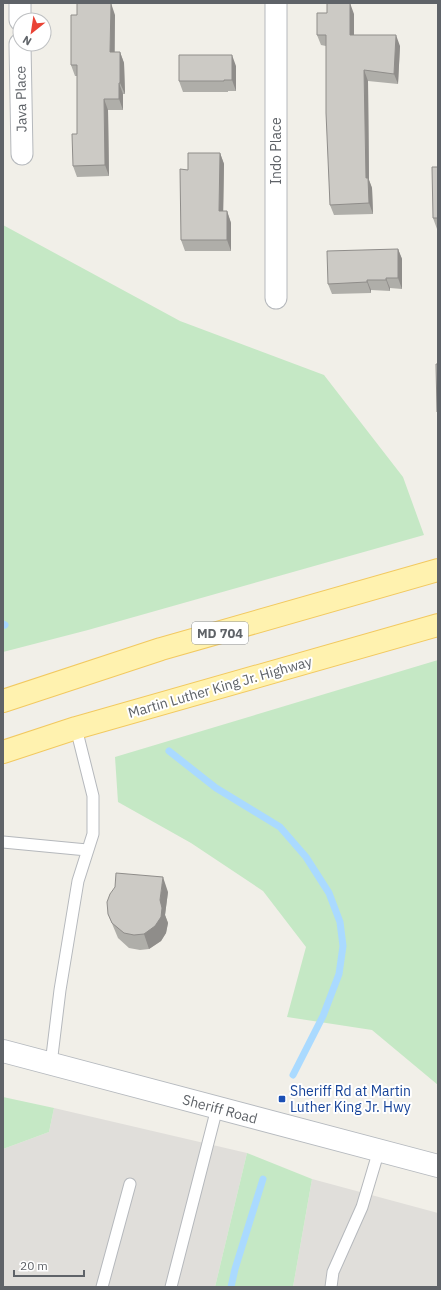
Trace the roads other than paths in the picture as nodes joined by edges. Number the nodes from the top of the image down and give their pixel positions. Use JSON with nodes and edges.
{"nodes":[{"id":1,"x":276,"y":3,"type":"edge"},
{"id":2,"x":20,"y":52,"type":"edge"},
{"id":3,"x":22,"y":154,"type":"dead end"},
{"id":4,"x":276,"y":298,"type":"dead end"},
{"id":5,"x":438,"y":570,"type":"edge"},
{"id":6,"x":438,"y":625,"type":"edge"},
{"id":7,"x":3,"y":701,"type":"edge"},
{"id":8,"x":76,"y":728,"type":"junction"},
{"id":9,"x":3,"y":752,"type":"edge"},
{"id":10,"x":3,"y":842,"type":"edge"},
{"id":11,"x":87,"y":850,"type":"junction"},
{"id":12,"x":3,"y":1051,"type":"edge"},
{"id":13,"x":51,"y":1064,"type":"junction"},
{"id":14,"x":217,"y":1108,"type":"junction"},
{"id":15,"x":379,"y":1150,"type":"junction"},
{"id":16,"x":438,"y":1166,"type":"edge"},
{"id":17,"x":130,"y":1184,"type":"dead end"},
{"id":18,"x":102,"y":1287,"type":"edge"},
{"id":19,"x":171,"y":1287,"type":"edge"},
{"id":20,"x":331,"y":1287,"type":"edge"}],
"edges":[{"from":1,"to":4,"type":"street","name":"Indo Place"},
{"from":2,"to":3,"type":"street","name":"Java Place"},
{"from":5,"to":7,"type":"main road","number":"MD 704"},
{"from":6,"to":8,"type":"main road","name":"Martin Luther King Jr. Highway"},
{"from":8,"to":9,"type":"main road","name":"Martin Luther King Jr. Highway"},
{"from":8,"to":11,"type":"lane"},
{"from":10,"to":11,"type":"lane"},
{"from":11,"to":13,"type":"lane"},
{"from":12,"to":13,"type":"main road","name":"Sheriff Road"},
{"from":13,"to":14,"type":"main road","name":"Sheriff Road"},
{"from":14,"to":15,"type":"main road","name":"Sheriff Road"},
{"from":14,"to":19,"type":"lane"},
{"from":15,"to":16,"type":"main road","name":"Sheriff Road"},
{"from":15,"to":20,"type":"lane"},
{"from":17,"to":18,"type":"lane"}]}
